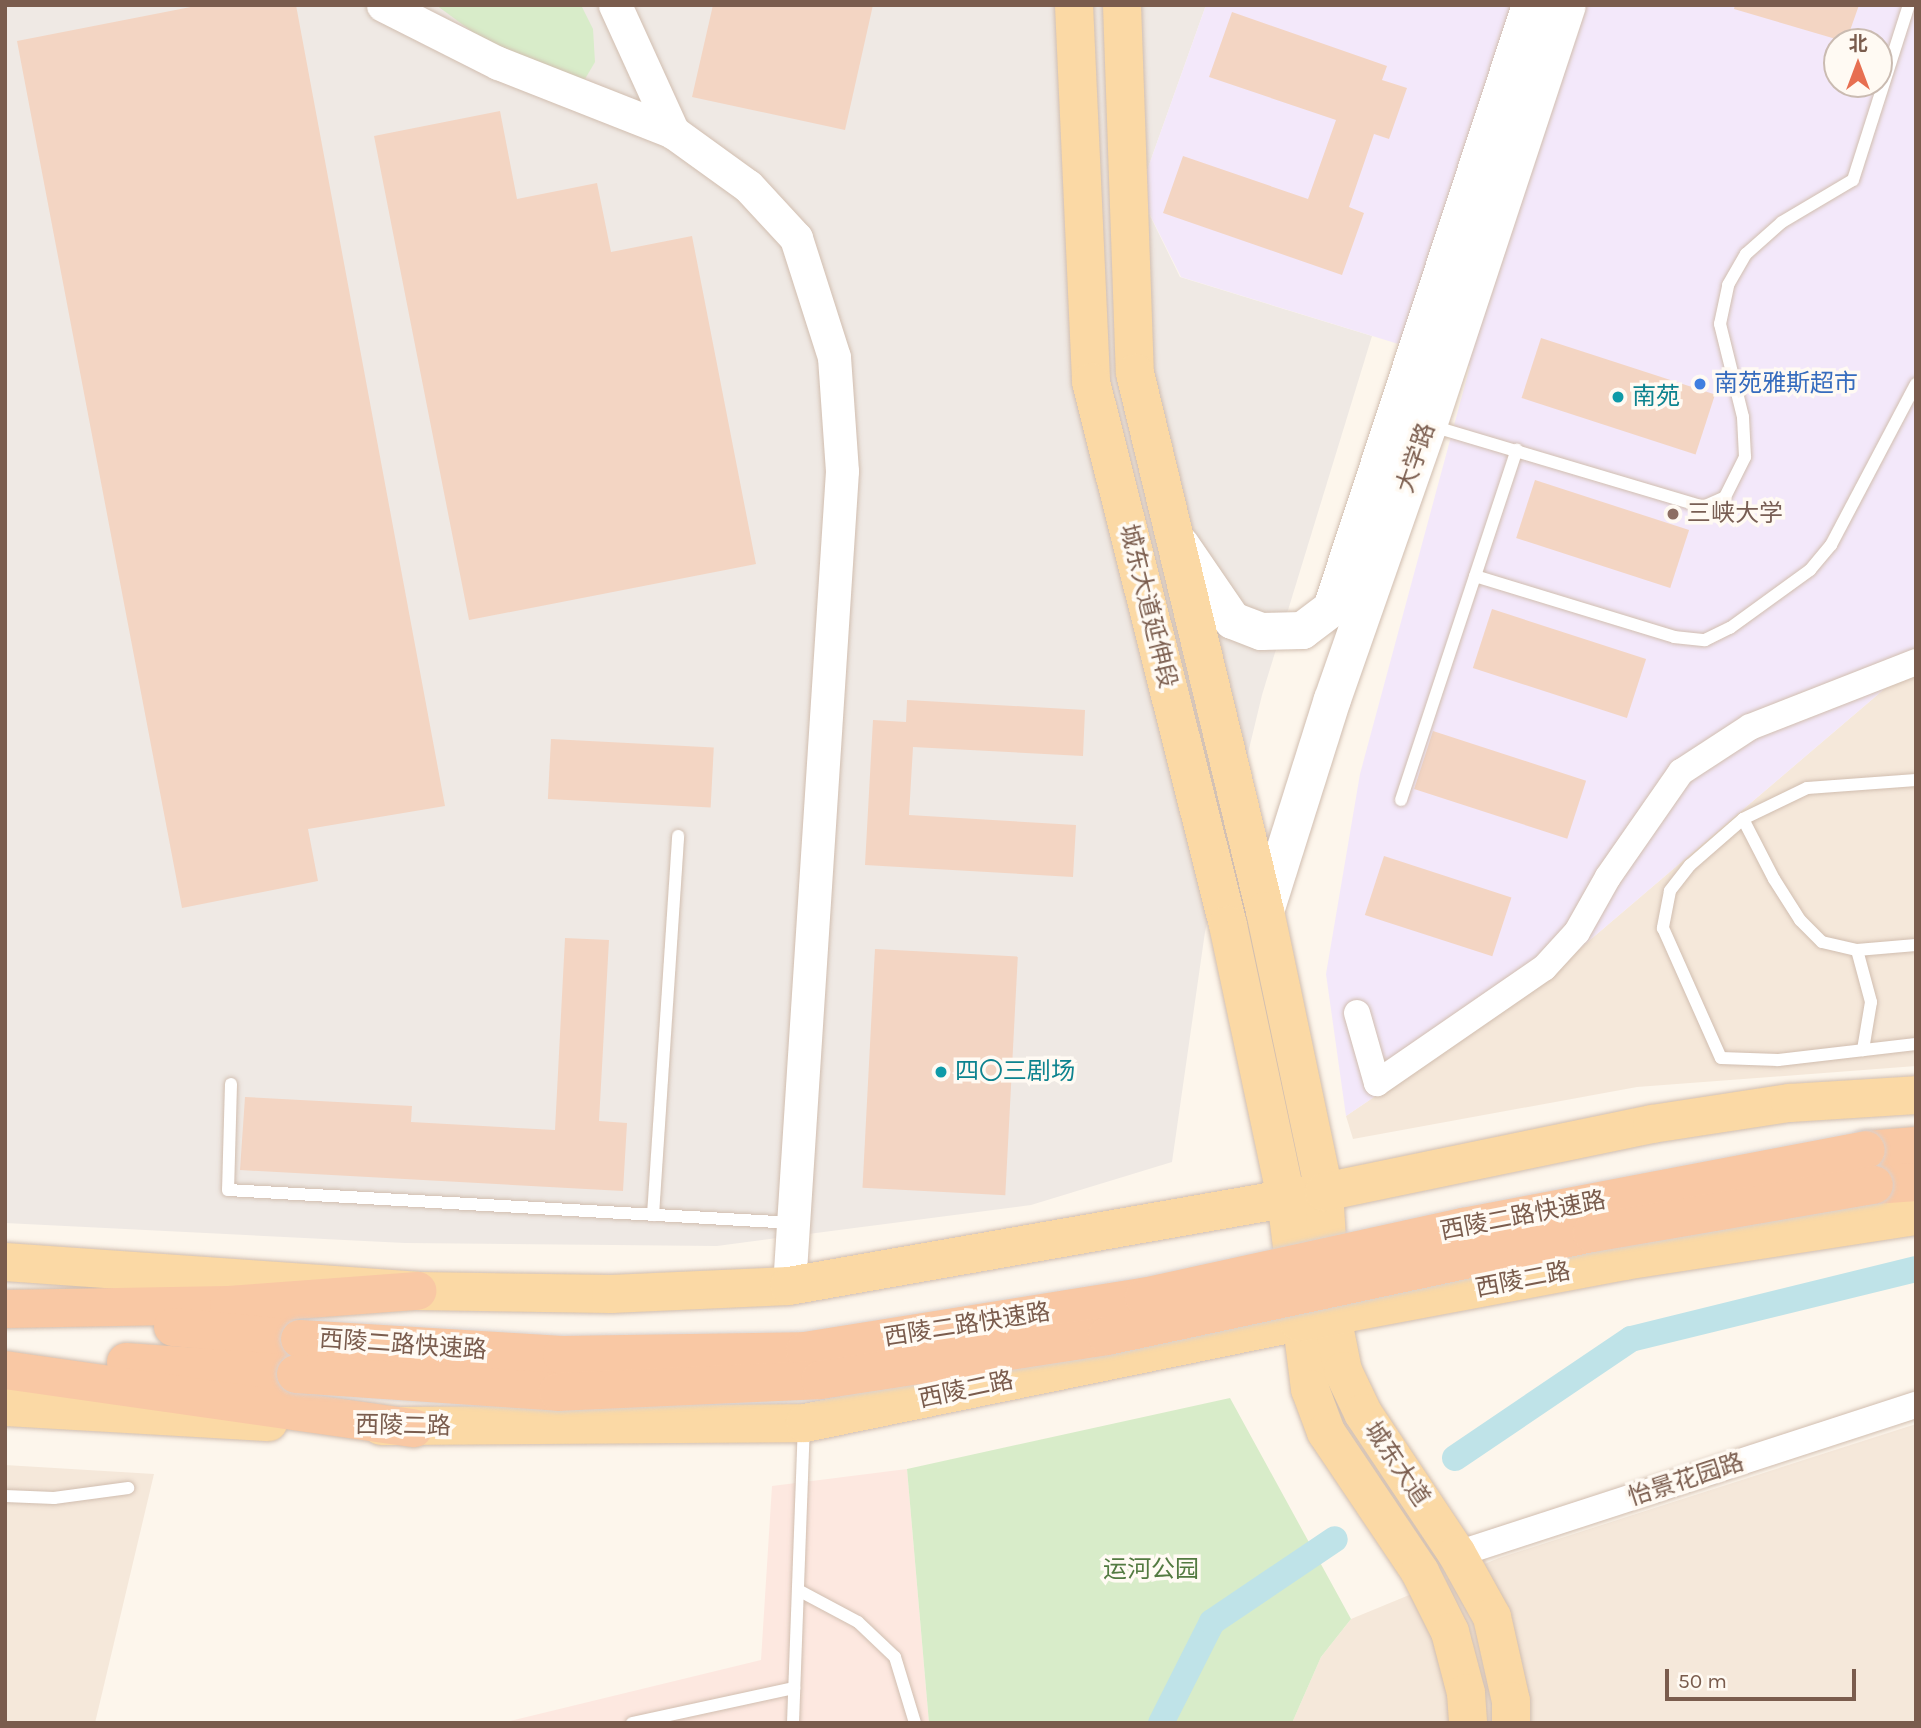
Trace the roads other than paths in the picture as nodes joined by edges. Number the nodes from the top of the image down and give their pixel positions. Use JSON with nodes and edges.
{"nodes":[{"id":1,"x":383,"y":5,"type":"edge"},
{"id":2,"x":615,"y":5,"type":"edge"},
{"id":3,"x":1074,"y":5,"type":"edge"},
{"id":4,"x":1122,"y":5,"type":"edge"},
{"id":5,"x":1530,"y":5,"type":"edge"},
{"id":6,"x":1567,"y":5,"type":"edge"},
{"id":7,"x":1909,"y":5,"type":"edge"},
{"id":8,"x":673,"y":132,"type":"junction"},
{"id":9,"x":1916,"y":384,"type":"edge"},
{"id":10,"x":1428,"y":425,"type":"junction"},
{"id":11,"x":1517,"y":450,"type":"junction"},
{"id":12,"x":1177,"y":541,"type":"junction"},
{"id":13,"x":1475,"y":576,"type":"junction"},
{"id":14,"x":1916,"y":662,"type":"edge"},
{"id":15,"x":1916,"y":780,"type":"edge"},
{"id":16,"x":1401,"y":800,"type":"dead end"},
{"id":17,"x":1743,"y":819,"type":"junction"},
{"id":18,"x":678,"y":836,"type":"dead end"},
{"id":19,"x":1265,"y":911,"type":"junction"},
{"id":20,"x":1916,"y":945,"type":"edge"},
{"id":21,"x":1857,"y":950,"type":"junction"},
{"id":22,"x":1357,"y":1013,"type":"dead end"},
{"id":23,"x":1916,"y":1044,"type":"edge"},
{"id":24,"x":1863,"y":1050,"type":"junction"},
{"id":25,"x":231,"y":1084,"type":"dead end"},
{"id":26,"x":1916,"y":1095,"type":"edge"},
{"id":27,"x":1916,"y":1146,"type":"edge"},
{"id":28,"x":1870,"y":1167,"type":"junction"},
{"id":29,"x":1916,"y":1182,"type":"edge"},
{"id":30,"x":1324,"y":1192,"type":"junction"},
{"id":31,"x":1286,"y":1199,"type":"junction"},
{"id":32,"x":653,"y":1215,"type":"junction"},
{"id":33,"x":1916,"y":1216,"type":"edge"},
{"id":34,"x":793,"y":1223,"type":"junction"},
{"id":35,"x":5,"y":1262,"type":"edge"},
{"id":36,"x":789,"y":1286,"type":"junction"},
{"id":37,"x":417,"y":1292,"type":"junction"},
{"id":38,"x":5,"y":1310,"type":"edge"},
{"id":39,"x":1315,"y":1319,"type":"junction"},
{"id":40,"x":5,"y":1354,"type":"edge"},
{"id":41,"x":298,"y":1357,"type":"junction"},
{"id":42,"x":5,"y":1370,"type":"edge"},
{"id":43,"x":1916,"y":1405,"type":"edge"},
{"id":44,"x":5,"y":1408,"type":"edge"},
{"id":45,"x":805,"y":1423,"type":"junction"},
{"id":46,"x":414,"y":1428,"type":"junction"},
{"id":47,"x":128,"y":1488,"type":"dead end"},
{"id":48,"x":5,"y":1496,"type":"edge"},
{"id":49,"x":1457,"y":1554,"type":"junction"},
{"id":50,"x":798,"y":1590,"type":"junction"},
{"id":51,"x":794,"y":1688,"type":"junction"},
{"id":52,"x":632,"y":1723,"type":"edge"},
{"id":53,"x":793,"y":1723,"type":"edge"},
{"id":54,"x":915,"y":1723,"type":"edge"},
{"id":55,"x":1468,"y":1723,"type":"edge"},
{"id":56,"x":1511,"y":1723,"type":"edge"}],
"edges":[{"from":1,"to":8,"type":"street"},
{"from":2,"to":8,"type":"street"},
{"from":3,"to":31,"type":"main road","name":"城东大道延伸段"},
{"from":4,"to":12,"type":"main road","name":"城东大道延伸段"},
{"from":5,"to":12,"type":"main road","name":"大学路"},
{"from":6,"to":10,"type":"main road","name":"大学路"},
{"from":7,"to":11,"type":"lane"},
{"from":8,"to":34,"type":"street"},
{"from":9,"to":13,"type":"lane"},
{"from":10,"to":11,"type":"lane"},
{"from":10,"to":19,"type":"main road","name":"大学路"},
{"from":11,"to":13,"type":"lane"},
{"from":12,"to":19,"type":"main road","name":"城东大道延伸段"},
{"from":13,"to":16,"type":"lane"},
{"from":14,"to":22,"type":"street"},
{"from":15,"to":17,"type":"lane"},
{"from":17,"to":21,"type":"lane"},
{"from":17,"to":24,"type":"lane"},
{"from":18,"to":32,"type":"lane"},
{"from":19,"to":30,"type":"main road","name":"城东大道延伸段"},
{"from":20,"to":21,"type":"lane"},
{"from":21,"to":24,"type":"lane"},
{"from":23,"to":24,"type":"lane"},
{"from":25,"to":32,"type":"lane"},
{"from":26,"to":30,"type":"main road"},
{"from":27,"to":28,"type":"highway","name":"西陵二路快速路"},
{"from":28,"to":29,"type":"highway","name":"西陵二路快速路"},
{"from":28,"to":41,"type":"highway","name":"西陵二路快速路","bridge":true},
{"from":30,"to":31,"type":"main road"},
{"from":30,"to":39,"type":"main road","name":"城东大道"},
{"from":31,"to":36,"type":"main road"},
{"from":31,"to":39,"type":"main road","name":"城东大道"},
{"from":32,"to":34,"type":"lane"},
{"from":33,"to":39,"type":"main road","name":"西陵二路"},
{"from":34,"to":36,"type":"street"},
{"from":35,"to":37,"type":"main road"},
{"from":36,"to":37,"type":"main road"},
{"from":37,"to":38,"type":"highway"},
{"from":38,"to":41,"type":"highway","name":"西陵二路快速路"},
{"from":39,"to":45,"type":"main road","name":"西陵二路"},
{"from":39,"to":49,"type":"main road","name":"城东大道"},
{"from":39,"to":55,"type":"main road","name":"城东大道"},
{"from":40,"to":41,"type":"highway","name":"西陵二路快速路"},
{"from":42,"to":46,"type":"highway"},
{"from":43,"to":49,"type":"street","name":"怡景花园路"},
{"from":44,"to":46,"type":"main road","name":"西陵二路"},
{"from":45,"to":46,"type":"main road","name":"西陵二路"},
{"from":45,"to":50,"type":"lane"},
{"from":47,"to":48,"type":"lane"},
{"from":49,"to":56,"type":"main road","name":"城东大道"},
{"from":50,"to":51,"type":"lane"},
{"from":50,"to":54,"type":"lane"},
{"from":51,"to":52,"type":"lane"},
{"from":51,"to":53,"type":"lane"}]}
